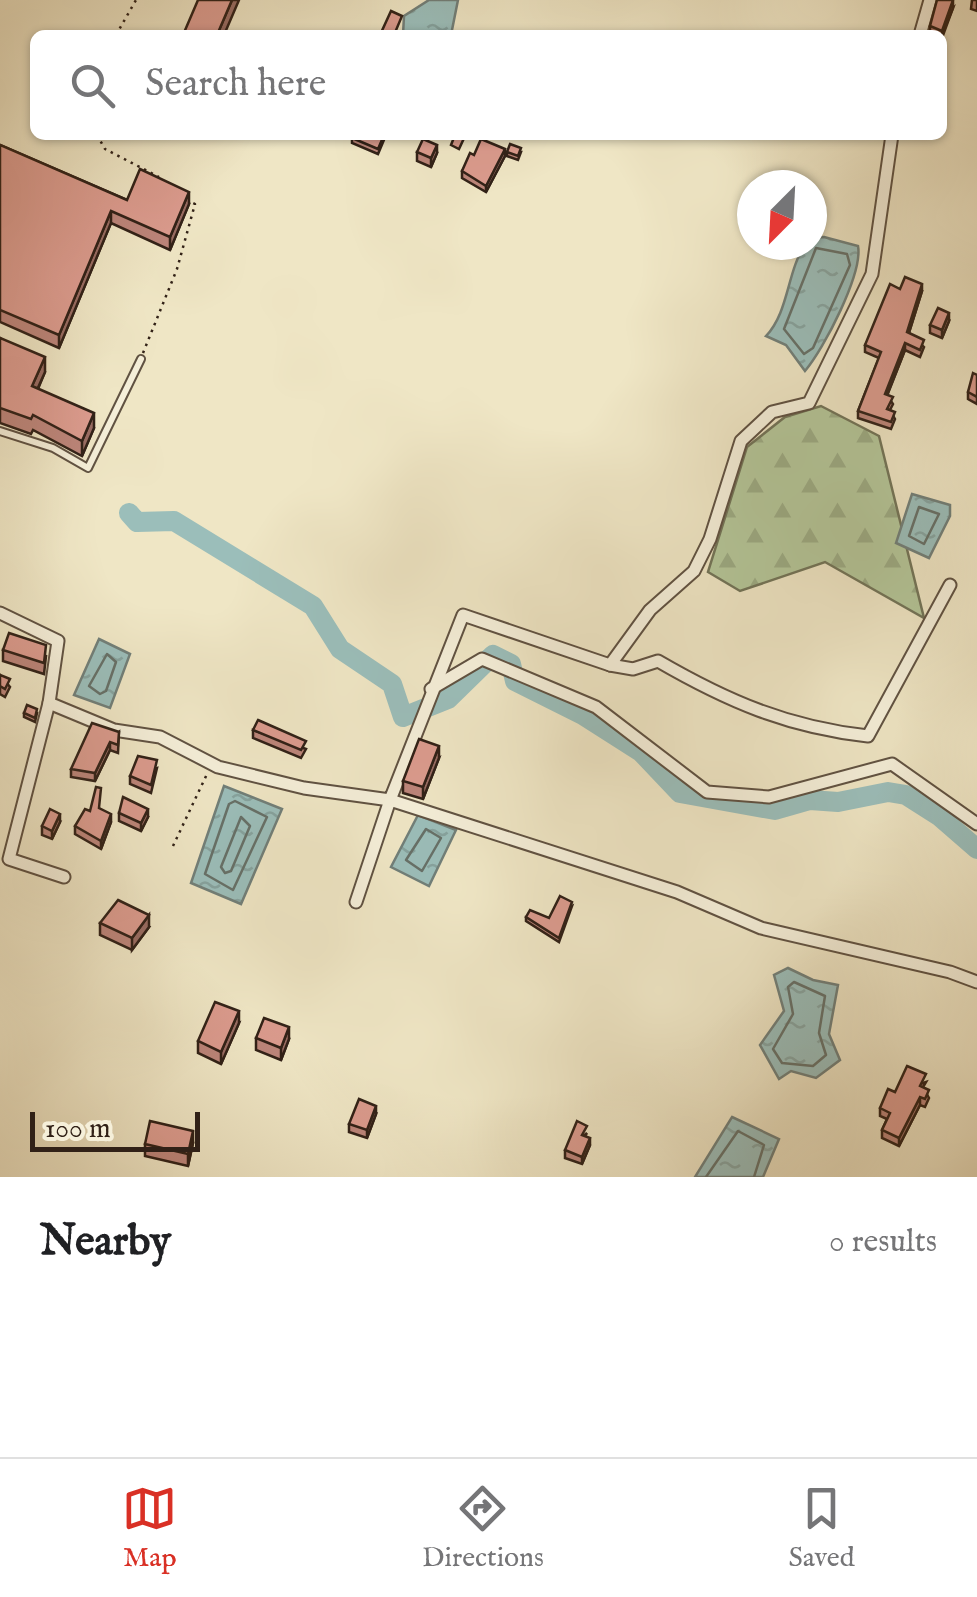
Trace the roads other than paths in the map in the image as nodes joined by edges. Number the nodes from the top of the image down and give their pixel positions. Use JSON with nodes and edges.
{"nodes":[{"id":1,"x":930,"y":0,"type":"edge"},
{"id":2,"x":921,"y":30,"type":"edge"},
{"id":3,"x":891,"y":140,"type":"edge"},
{"id":4,"x":141,"y":358,"type":"road end"},
{"id":5,"x":0,"y":431,"type":"edge"},
{"id":6,"x":950,"y":585,"type":"dead end"},
{"id":7,"x":0,"y":612,"type":"edge"},
{"id":8,"x":610,"y":665,"type":"junction"},
{"id":9,"x":430,"y":689,"type":"junction"},
{"id":10,"x":50,"y":703,"type":"junction"},
{"id":11,"x":390,"y":800,"type":"junction"},
{"id":12,"x":977,"y":824,"type":"edge"},
{"id":13,"x":64,"y":876,"type":"dead end"},
{"id":14,"x":356,"y":902,"type":"dead end"},
{"id":15,"x":977,"y":982,"type":"edge"}],
"edges":[{"from":1,"to":2,"type":"street"},
{"from":3,"to":8,"type":"street"},
{"from":4,"to":5,"type":"lane"},
{"from":6,"to":8,"type":"street"},
{"from":7,"to":10,"type":"street"},
{"from":8,"to":9,"type":"street"},
{"from":9,"to":11,"type":"street"},
{"from":9,"to":12,"type":"street"},
{"from":10,"to":11,"type":"street"},
{"from":10,"to":13,"type":"street"},
{"from":11,"to":14,"type":"street"},
{"from":11,"to":15,"type":"street"}]}
